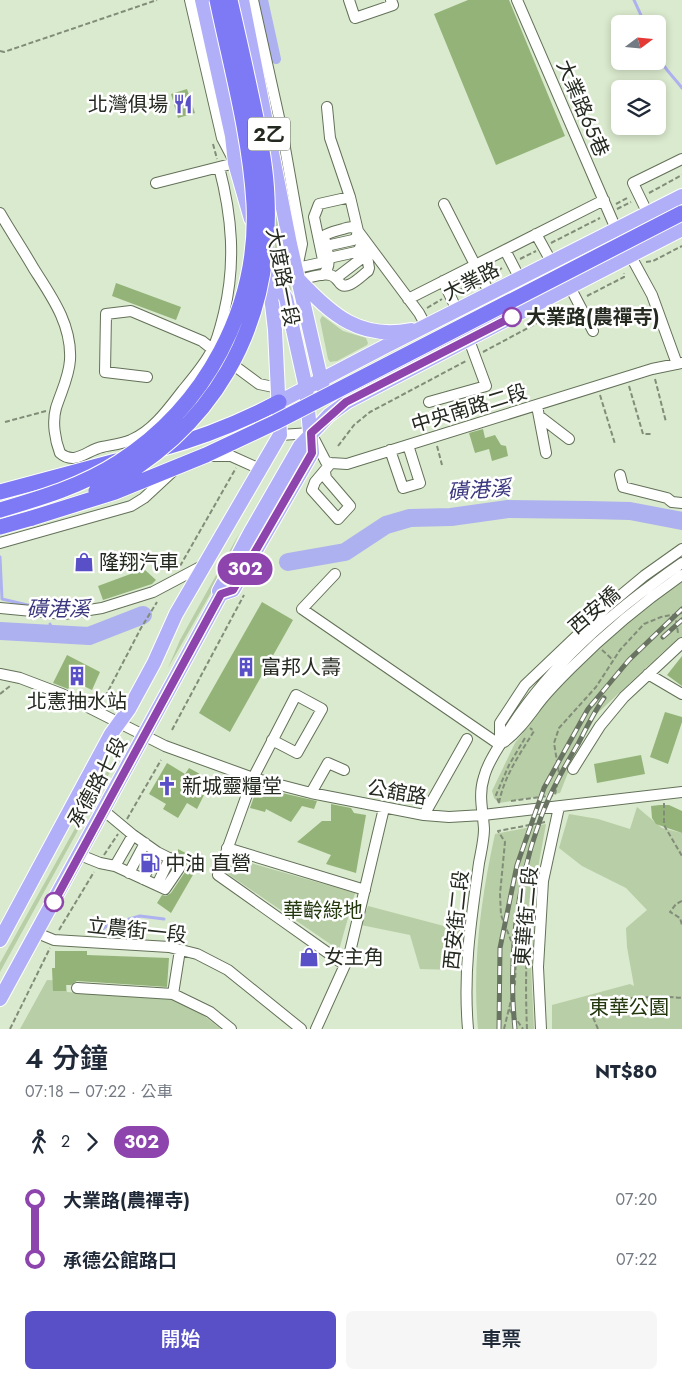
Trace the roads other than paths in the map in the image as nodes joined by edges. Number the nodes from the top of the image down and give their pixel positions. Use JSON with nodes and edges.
{"nodes":[{"id":1,"x":190,"y":0,"type":"edge"},
{"id":2,"x":202,"y":0,"type":"edge"},
{"id":3,"x":217,"y":0,"type":"edge"},
{"id":4,"x":230,"y":0,"type":"edge"},
{"id":5,"x":242,"y":0,"type":"edge"},
{"id":6,"x":254,"y":0,"type":"edge"},
{"id":7,"x":349,"y":0,"type":"edge"},
{"id":8,"x":391,"y":0,"type":"edge"},
{"id":9,"x":517,"y":0,"type":"edge"},
{"id":10,"x":327,"y":107,"type":"dead end"},
{"id":11,"x":682,"y":159,"type":"edge"},
{"id":12,"x":235,"y":163,"type":"junction"},
{"id":13,"x":219,"y":167,"type":"junction"},
{"id":14,"x":156,"y":184,"type":"dead end"},
{"id":15,"x":682,"y":196,"type":"edge"},
{"id":16,"x":350,"y":197,"type":"junction"},
{"id":17,"x":604,"y":200,"type":"junction"},
{"id":18,"x":444,"y":204,"type":"dead end"},
{"id":19,"x":0,"y":213,"type":"edge"},
{"id":20,"x":682,"y":213,"type":"edge"},
{"id":21,"x":648,"y":214,"type":"junction"},
{"id":22,"x":616,"y":229,"type":"junction"},
{"id":23,"x":682,"y":230,"type":"edge"},
{"id":24,"x":358,"y":231,"type":"junction"},
{"id":25,"x":536,"y":234,"type":"junction"},
{"id":26,"x":362,"y":243,"type":"junction"},
{"id":27,"x":505,"y":250,"type":"junction"},
{"id":28,"x":329,"y":258,"type":"junction"},
{"id":29,"x":636,"y":260,"type":"junction"},
{"id":30,"x":552,"y":263,"type":"junction"},
{"id":31,"x":264,"y":265,"type":"junction"},
{"id":32,"x":476,"y":265,"type":"junction"},
{"id":33,"x":298,"y":274,"type":"junction"},
{"id":34,"x":323,"y":275,"type":"junction"},
{"id":35,"x":520,"y":279,"type":"junction"},
{"id":36,"x":443,"y":281,"type":"junction"},
{"id":37,"x":570,"y":287,"type":"junction"},
{"id":38,"x":490,"y":294,"type":"junction"},
{"id":39,"x":408,"y":299,"type":"junction"},
{"id":40,"x":457,"y":310,"type":"junction"},
{"id":41,"x":426,"y":326,"type":"junction"},
{"id":42,"x":593,"y":331,"type":"dead end"},
{"id":43,"x":469,"y":340,"type":"junction"},
{"id":44,"x":212,"y":350,"type":"junction"},
{"id":45,"x":680,"y":364,"type":"edge"},
{"id":46,"x":147,"y":377,"type":"dead end"},
{"id":47,"x":322,"y":380,"type":"junction"},
{"id":48,"x":306,"y":388,"type":"junction"},
{"id":49,"x":279,"y":395,"type":"junction"},
{"id":50,"x":429,"y":402,"type":"dead end"},
{"id":51,"x":538,"y":411,"type":"junction"},
{"id":52,"x":329,"y":415,"type":"junction"},
{"id":53,"x":311,"y":433,"type":"junction"},
{"id":54,"x":280,"y":435,"type":"junction"},
{"id":55,"x":569,"y":439,"type":"dead end"},
{"id":56,"x":408,"y":445,"type":"junction"},
{"id":57,"x":390,"y":450,"type":"junction"},
{"id":58,"x":546,"y":453,"type":"dead end"},
{"id":59,"x":260,"y":469,"type":"junction"},
{"id":60,"x":620,"y":475,"type":"dead end"},
{"id":61,"x":0,"y":492,"type":"edge"},
{"id":62,"x":682,"y":504,"type":"edge"},
{"id":63,"x":0,"y":510,"type":"edge"},
{"id":64,"x":32,"y":518,"type":"junction"},
{"id":65,"x":0,"y":527,"type":"edge"},
{"id":66,"x":0,"y":543,"type":"edge"},
{"id":67,"x":682,"y":549,"type":"edge"},
{"id":68,"x":682,"y":563,"type":"edge"},
{"id":69,"x":202,"y":570,"type":"junction"},
{"id":70,"x":335,"y":574,"type":"dead end"},
{"id":71,"x":682,"y":574,"type":"edge"},
{"id":72,"x":227,"y":592,"type":"junction"},
{"id":73,"x":0,"y":608,"type":"edge"},
{"id":74,"x":682,"y":643,"type":"edge"},
{"id":75,"x":0,"y":674,"type":"edge"},
{"id":76,"x":648,"y":674,"type":"junction"},
{"id":77,"x":682,"y":694,"type":"edge"},
{"id":78,"x":119,"y":724,"type":"junction"},
{"id":79,"x":144,"y":736,"type":"junction"},
{"id":80,"x":468,"y":739,"type":"dead end"},
{"id":81,"x":272,"y":740,"type":"junction"},
{"id":82,"x":500,"y":745,"type":"junction"},
{"id":83,"x":344,"y":770,"type":"dead end"},
{"id":84,"x":573,"y":770,"type":"dead end"},
{"id":85,"x":253,"y":778,"type":"junction"},
{"id":86,"x":682,"y":792,"type":"edge"},
{"id":87,"x":311,"y":793,"type":"junction"},
{"id":88,"x":559,"y":807,"type":"junction"},
{"id":89,"x":384,"y":808,"type":"junction"},
{"id":90,"x":104,"y":810,"type":"junction"},
{"id":91,"x":424,"y":815,"type":"junction"},
{"id":92,"x":483,"y":815,"type":"junction"},
{"id":93,"x":133,"y":835,"type":"junction"},
{"id":94,"x":145,"y":843,"type":"junction"},
{"id":95,"x":227,"y":848,"type":"junction"},
{"id":96,"x":158,"y":852,"type":"junction"},
{"id":97,"x":80,"y":855,"type":"junction"},
{"id":98,"x":115,"y":866,"type":"junction"},
{"id":99,"x":129,"y":873,"type":"junction"},
{"id":100,"x":142,"y":879,"type":"junction"},
{"id":101,"x":365,"y":890,"type":"junction"},
{"id":102,"x":37,"y":933,"type":"junction"},
{"id":103,"x":0,"y":940,"type":"edge"},
{"id":104,"x":180,"y":950,"type":"junction"},
{"id":105,"x":345,"y":965,"type":"junction"},
{"id":106,"x":77,"y":988,"type":"dead end"},
{"id":107,"x":174,"y":994,"type":"junction"},
{"id":108,"x":0,"y":999,"type":"edge"},
{"id":109,"x":231,"y":1029,"type":"edge"},
{"id":110,"x":301,"y":1029,"type":"edge"},
{"id":111,"x":316,"y":1029,"type":"edge"},
{"id":112,"x":468,"y":1029,"type":"edge"},
{"id":113,"x":541,"y":1029,"type":"edge"}],
"edges":[{"from":1,"to":12,"type":"street","name":"大度路一段"},
{"from":2,"to":12,"type":"main road","name":"大度路一段","number":"2乙"},
{"from":3,"to":63,"type":"highway","bridge":true},
{"from":4,"to":64,"type":"highway","bridge":true},
{"from":5,"to":33,"type":"main road","name":"大度路一段","number":"2乙"},
{"from":6,"to":33,"type":"street","name":"大度路一段"},
{"from":7,"to":8,"type":"street"},
{"from":9,"to":17,"type":"street","name":"大業路65巷"},
{"from":10,"to":16,"type":"street"},
{"from":11,"to":21,"type":"street"},
{"from":12,"to":13,"type":"street"},
{"from":12,"to":31,"type":"main road","name":"大度路一段","number":"2乙"},
{"from":13,"to":14,"type":"street"},
{"from":13,"to":44,"type":"street"},
{"from":15,"to":21,"type":"main road","name":"大業路"},
{"from":16,"to":24,"type":"street"},
{"from":16,"to":33,"type":"street"},
{"from":17,"to":22,"type":"street","name":"大業路65巷"},
{"from":17,"to":25,"type":"street"},
{"from":18,"to":32,"type":"street"},
{"from":19,"to":44,"type":"street"},
{"from":20,"to":64,"type":"highway","bridge":true},
{"from":21,"to":22,"type":"main road","name":"大業路"},
{"from":22,"to":29,"type":"street","name":"大業路65巷"},
{"from":22,"to":30,"type":"main road","name":"大業路"},
{"from":23,"to":29,"type":"main road"},
{"from":24,"to":26,"type":"street"},
{"from":24,"to":28,"type":"street"},
{"from":24,"to":39,"type":"street"},
{"from":25,"to":27,"type":"street"},
{"from":25,"to":30,"type":"street"},
{"from":26,"to":28,"type":"street"},
{"from":26,"to":34,"type":"street"},
{"from":27,"to":32,"type":"street"},
{"from":27,"to":35,"type":"street"},
{"from":28,"to":34,"type":"street"},
{"from":29,"to":37,"type":"main road"},
{"from":29,"to":45,"type":"street","name":"大業路65巷"},
{"from":30,"to":35,"type":"main road","name":"大業路"},
{"from":31,"to":48,"type":"main road"},
{"from":31,"to":49,"type":"main road","name":"大度路一段","number":"2乙"},
{"from":32,"to":36,"type":"street"},
{"from":32,"to":38,"type":"street"},
{"from":33,"to":34,"type":"street"},
{"from":33,"to":41,"type":"main road"},
{"from":33,"to":47,"type":"main road","name":"大度路一段","number":"2乙"},
{"from":35,"to":38,"type":"main road","name":"大業路"},
{"from":36,"to":39,"type":"street"},
{"from":36,"to":40,"type":"street"},
{"from":37,"to":42,"type":"street"},
{"from":37,"to":43,"type":"main road"},
{"from":38,"to":40,"type":"main road","name":"大業路"},
{"from":39,"to":41,"type":"street"},
{"from":40,"to":41,"type":"main road","name":"大業路"},
{"from":41,"to":47,"type":"main road","name":"大業路"},
{"from":43,"to":50,"type":"street"},
{"from":43,"to":52,"type":"main road"},
{"from":44,"to":46,"type":"street"},
{"from":44,"to":49,"type":"street"},
{"from":45,"to":51,"type":"street","name":"中央南路二段"},
{"from":47,"to":48,"type":"main road","name":"大業路"},
{"from":47,"to":52,"type":"main road","number":"2乙"},
{"from":48,"to":49,"type":"main road","name":"大業路"},
{"from":48,"to":53,"type":"main road"},
{"from":49,"to":54,"type":"main road","number":"2乙"},
{"from":49,"to":61,"type":"highway"},
{"from":51,"to":55,"type":"street"},
{"from":51,"to":56,"type":"street","name":"中央南路二段"},
{"from":51,"to":58,"type":"street"},
{"from":52,"to":53,"type":"main road"},
{"from":53,"to":54,"type":"street"},
{"from":53,"to":57,"type":"street","name":"中央南路二段"},
{"from":53,"to":72,"type":"main road"},
{"from":53,"to":72,"type":"main road"},
{"from":54,"to":59,"type":"main road"},
{"from":56,"to":57,"type":"street","name":"中央南路二段"},
{"from":56,"to":57,"type":"street"},
{"from":59,"to":66,"type":"street"},
{"from":59,"to":69,"type":"main road"},
{"from":60,"to":62,"type":"street"},
{"from":64,"to":65,"type":"highway"},
{"from":67,"to":82,"type":"street"},
{"from":68,"to":82,"type":"street","name":"西安橋"},
{"from":69,"to":73,"type":"street"},
{"from":69,"to":78,"type":"main road","name":"承德路七段"},
{"from":70,"to":82,"type":"street"},
{"from":71,"to":82,"type":"street"},
{"from":72,"to":79,"type":"main road","name":"承德路七段"},
{"from":74,"to":76,"type":"street"},
{"from":75,"to":78,"type":"street","name":"公舘路"},
{"from":76,"to":77,"type":"street"},
{"from":76,"to":84,"type":"street"},
{"from":78,"to":79,"type":"street","name":"公舘路"},
{"from":78,"to":103,"type":"main road","name":"承德路七段"},
{"from":79,"to":85,"type":"street","name":"公舘路"},
{"from":79,"to":90,"type":"main road","name":"承德路七段"},
{"from":80,"to":91,"type":"street"},
{"from":81,"to":81,"type":"street"},
{"from":81,"to":85,"type":"street"},
{"from":82,"to":92,"type":"street","name":"西安街二段"},
{"from":83,"to":87,"type":"street"},
{"from":85,"to":87,"type":"street","name":"公舘路"},
{"from":85,"to":95,"type":"street"},
{"from":86,"to":88,"type":"street","name":"公舘路"},
{"from":87,"to":89,"type":"street","name":"公舘路"},
{"from":88,"to":92,"type":"street","name":"公舘路"},
{"from":88,"to":113,"type":"street","name":"東華街二段"},
{"from":89,"to":91,"type":"street","name":"公舘路"},
{"from":89,"to":101,"type":"street"},
{"from":90,"to":93,"type":"street"},
{"from":90,"to":97,"type":"main road","name":"承德路七段"},
{"from":91,"to":92,"type":"street","name":"公舘路"},
{"from":92,"to":112,"type":"street","name":"西安街二段"},
{"from":93,"to":94,"type":"street"},
{"from":93,"to":98,"type":"street"},
{"from":94,"to":96,"type":"street"},
{"from":94,"to":99,"type":"street"},
{"from":95,"to":101,"type":"street"},
{"from":95,"to":105,"type":"street"},
{"from":96,"to":100,"type":"street"},
{"from":96,"to":100,"type":"street"},
{"from":97,"to":98,"type":"street"},
{"from":97,"to":102,"type":"main road","name":"承德路七段"},
{"from":98,"to":99,"type":"street"},
{"from":99,"to":100,"type":"street"},
{"from":101,"to":105,"type":"street"},
{"from":102,"to":104,"type":"street","name":"立農街一段"},
{"from":102,"to":108,"type":"main road","name":"承德路七段"},
{"from":104,"to":107,"type":"street"},
{"from":104,"to":110,"type":"street","name":"立農街一段"},
{"from":105,"to":111,"type":"street"},
{"from":106,"to":107,"type":"street"},
{"from":107,"to":109,"type":"street"}]}
